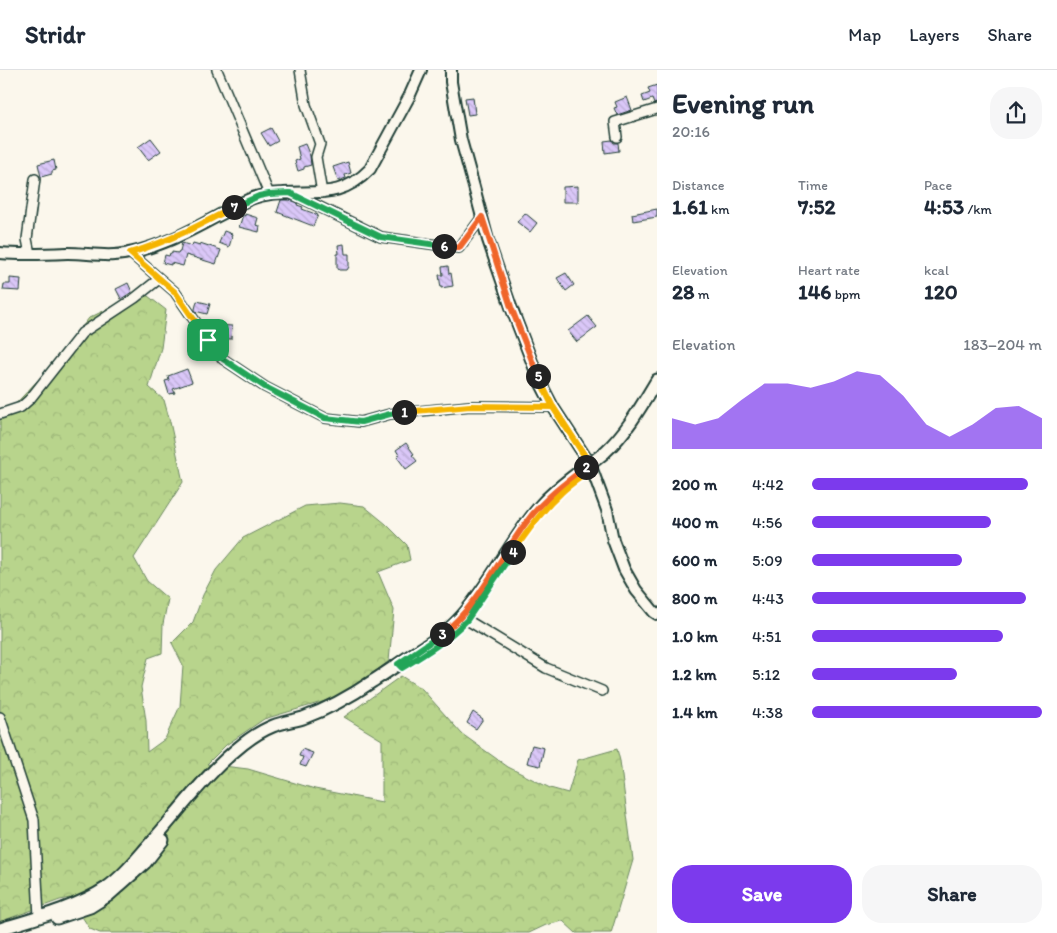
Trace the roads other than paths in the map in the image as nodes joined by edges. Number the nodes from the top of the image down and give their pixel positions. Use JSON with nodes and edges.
{"nodes":[{"id":1,"x":217,"y":70,"type":"edge"},
{"id":2,"x":300,"y":70,"type":"edge"},
{"id":3,"x":421,"y":70,"type":"edge"},
{"id":4,"x":451,"y":70,"type":"edge"},
{"id":5,"x":657,"y":109,"type":"edge"},
{"id":6,"x":616,"y":136,"type":"dead end"},
{"id":7,"x":36,"y":178,"type":"dead end"},
{"id":8,"x":290,"y":193,"type":"junction"},
{"id":9,"x":322,"y":193,"type":"junction"},
{"id":10,"x":269,"y":194,"type":"junction"},
{"id":11,"x":482,"y":217,"type":"junction"},
{"id":12,"x":0,"y":253,"type":"edge"},
{"id":13,"x":130,"y":253,"type":"junction"},
{"id":14,"x":30,"y":254,"type":"junction"},
{"id":15,"x":159,"y":279,"type":"junction"},
{"id":16,"x":657,"y":380,"type":"edge"},
{"id":17,"x":657,"y":392,"type":"edge"},
{"id":18,"x":553,"y":407,"type":"junction"},
{"id":19,"x":0,"y":414,"type":"edge"},
{"id":20,"x":591,"y":466,"type":"junction"},
{"id":21,"x":657,"y":614,"type":"edge"},
{"id":22,"x":467,"y":620,"type":"junction"},
{"id":23,"x":400,"y":666,"type":"junction"},
{"id":24,"x":602,"y":691,"type":"dead end"},
{"id":25,"x":0,"y":717,"type":"edge"},
{"id":26,"x":39,"y":917,"type":"junction"},
{"id":27,"x":0,"y":929,"type":"edge"},
{"id":28,"x":8,"y":933,"type":"edge"}],
"edges":[{"from":1,"to":10,"type":"street"},
{"from":2,"to":9,"type":"street"},
{"from":3,"to":9,"type":"street"},
{"from":4,"to":11,"type":"street"},
{"from":5,"to":6,"type":"street"},
{"from":7,"to":14,"type":"street"},
{"from":8,"to":9,"type":"street"},
{"from":8,"to":10,"type":"street"},
{"from":8,"to":11,"type":"street"},
{"from":10,"to":13,"type":"street"},
{"from":11,"to":18,"type":"street"},
{"from":12,"to":14,"type":"street"},
{"from":13,"to":14,"type":"street"},
{"from":13,"to":15,"type":"street"},
{"from":15,"to":18,"type":"street"},
{"from":15,"to":19,"type":"street"},
{"from":16,"to":20,"type":"main road"},
{"from":17,"to":20,"type":"main road"},
{"from":18,"to":20,"type":"street"},
{"from":20,"to":21,"type":"street"},
{"from":20,"to":22,"type":"main road"},
{"from":20,"to":23,"type":"main road"},
{"from":22,"to":23,"type":"main road"},
{"from":22,"to":24,"type":"street"},
{"from":23,"to":26,"type":"main road"},
{"from":23,"to":28,"type":"main road"},
{"from":25,"to":26,"type":"street"},
{"from":26,"to":27,"type":"main road"}]}
